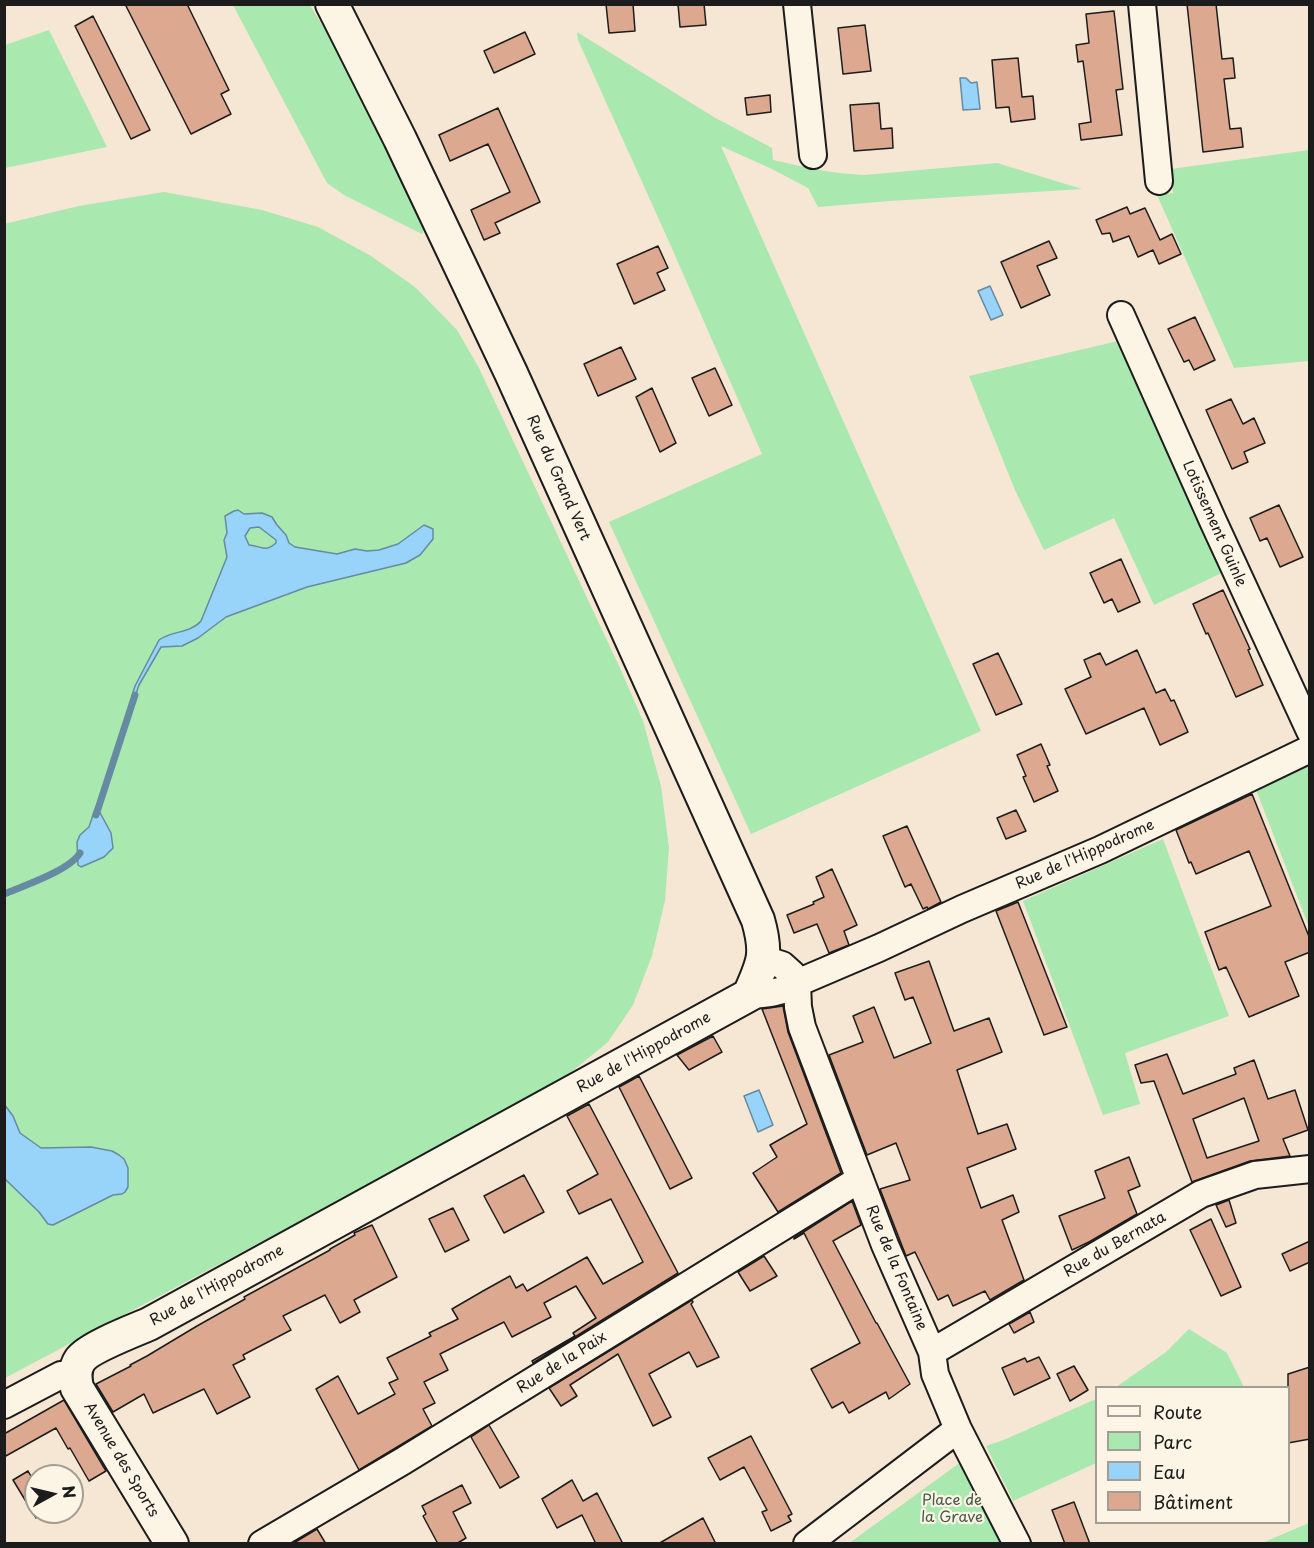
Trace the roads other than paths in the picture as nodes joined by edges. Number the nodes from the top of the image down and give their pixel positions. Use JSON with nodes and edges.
{"nodes":[{"id":1,"x":332,"y":4,"type":"edge"},
{"id":2,"x":797,"y":4,"type":"edge"},
{"id":3,"x":1142,"y":4,"type":"edge"},
{"id":4,"x":813,"y":155,"type":"dead end"},
{"id":5,"x":1159,"y":181,"type":"dead end"},
{"id":6,"x":1121,"y":315,"type":"dead end"},
{"id":7,"x":1310,"y":731,"type":"edge"},
{"id":8,"x":1310,"y":749,"type":"edge"},
{"id":9,"x":764,"y":959,"type":"junction"},
{"id":10,"x":797,"y":983,"type":"junction"},
{"id":11,"x":749,"y":995,"type":"junction"},
{"id":12,"x":1310,"y":1170,"type":"edge"},
{"id":13,"x":860,"y":1179,"type":"junction"},
{"id":14,"x":932,"y":1352,"type":"junction"},
{"id":15,"x":75,"y":1374,"type":"junction"},
{"id":16,"x":4,"y":1405,"type":"edge"},
{"id":17,"x":958,"y":1429,"type":"junction"},
{"id":18,"x":172,"y":1544,"type":"edge"},
{"id":19,"x":261,"y":1544,"type":"edge"},
{"id":20,"x":807,"y":1544,"type":"edge"},
{"id":21,"x":1017,"y":1544,"type":"edge"}],
"edges":[{"from":1,"to":9,"type":"main road","name":"Rue du Grand Vert"},
{"from":2,"to":4,"type":"street"},
{"from":3,"to":5,"type":"street"},
{"from":6,"to":7,"type":"street","name":"Lotissement Guinle"},
{"from":8,"to":10,"type":"street","name":"Rue de l'Hippodrome"},
{"from":9,"to":10,"type":"street"},
{"from":9,"to":11,"type":"main road","name":"Rue du Grand Vert"},
{"from":10,"to":11,"type":"street","name":"Rue de l'Hippodrome"},
{"from":10,"to":13,"type":"street","name":"Rue de la Fontaine"},
{"from":11,"to":15,"type":"main road","name":"Rue de l'Hippodrome"},
{"from":12,"to":14,"type":"street","name":"Rue du Bernata"},
{"from":13,"to":14,"type":"street","name":"Rue de la Fontaine"},
{"from":13,"to":19,"type":"street","name":"Rue de la Paix"},
{"from":14,"to":17,"type":"street","name":"Rue de la Fontaine"},
{"from":15,"to":16,"type":"street"},
{"from":15,"to":18,"type":"main road","name":"Avenue des Sports"},
{"from":17,"to":20,"type":"street"},
{"from":17,"to":21,"type":"street","name":"Rue de la Fontaine"}]}
